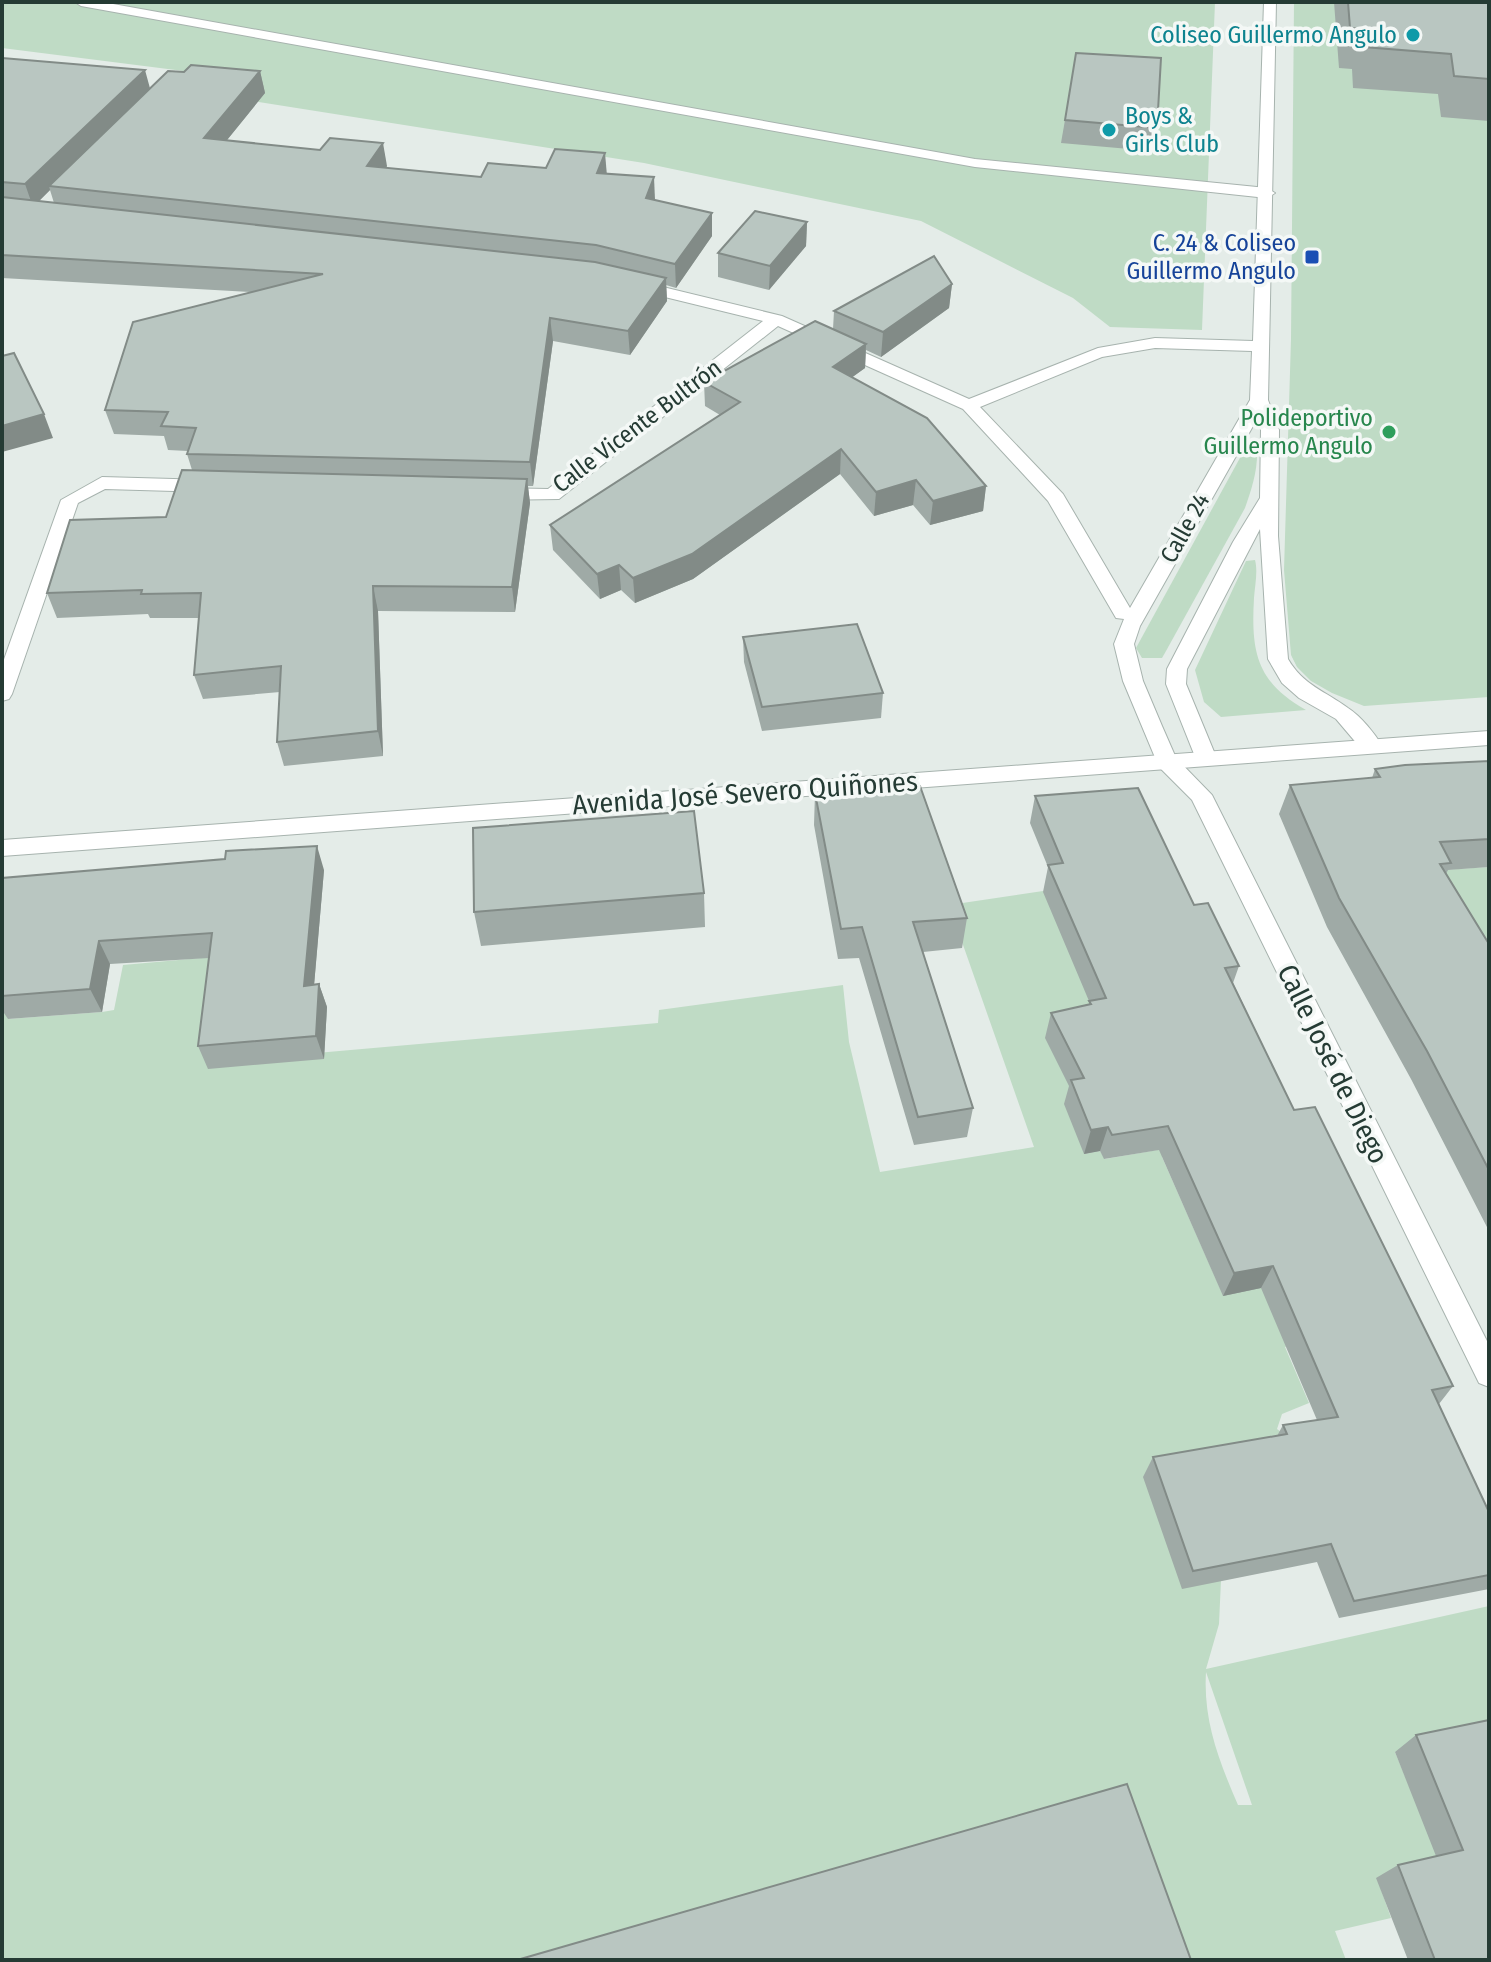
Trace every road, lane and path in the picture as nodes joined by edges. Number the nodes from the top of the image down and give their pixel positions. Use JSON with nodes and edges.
{"nodes":[{"id":1,"x":81,"y":2,"type":"edge"},
{"id":2,"x":1270,"y":2,"type":"edge"},
{"id":3,"x":1267,"y":193,"type":"junction"},
{"id":4,"x":612,"y":280,"type":"edge"},
{"id":5,"x":776,"y":319,"type":"junction"},
{"id":6,"x":1261,"y":346,"type":"junction"},
{"id":7,"x":1259,"y":400,"type":"junction"},
{"id":8,"x":969,"y":405,"type":"junction"},
{"id":9,"x":226,"y":486,"type":"edge"},
{"id":10,"x":474,"y":493,"type":"edge"},
{"id":11,"x":1268,"y":500,"type":"junction"},
{"id":12,"x":1123,"y":613,"type":"dead end"},
{"id":13,"x":2,"y":694,"type":"edge"},
{"id":14,"x":1489,"y":738,"type":"edge"},
{"id":15,"x":1372,"y":747,"type":"junction"},
{"id":16,"x":1206,"y":759,"type":"junction"},
{"id":17,"x":1167,"y":762,"type":"junction"},
{"id":18,"x":2,"y":848,"type":"edge"},
{"id":19,"x":1489,"y":1374,"type":"edge"}],
"edges":[{"from":1,"to":3,"type":"street"},
{"from":2,"to":3,"type":"street","name":"Calle 24"},
{"from":3,"to":6,"type":"street","name":"Calle 24"},
{"from":4,"to":5,"type":"street"},
{"from":5,"to":8,"type":"street"},
{"from":5,"to":10,"type":"street","name":"Calle Vicente Bultrón"},
{"from":6,"to":7,"type":"street","name":"Calle 24"},
{"from":6,"to":8,"type":"street"},
{"from":7,"to":11,"type":"street"},
{"from":7,"to":17,"type":"street","name":"Calle 24"},
{"from":8,"to":12,"type":"street"},
{"from":9,"to":13,"type":"street"},
{"from":11,"to":15,"type":"street"},
{"from":11,"to":16,"type":"street"},
{"from":14,"to":15,"type":"street","name":"Avenida José Severo Quiñones"},
{"from":15,"to":16,"type":"street","name":"Avenida José Severo Quiñones"},
{"from":16,"to":17,"type":"street","name":"Avenida José Severo Quiñones"},
{"from":17,"to":18,"type":"street","name":"Avenida José Severo Quiñones"},
{"from":17,"to":19,"type":"street","name":"Calle José de Diego"}]}
